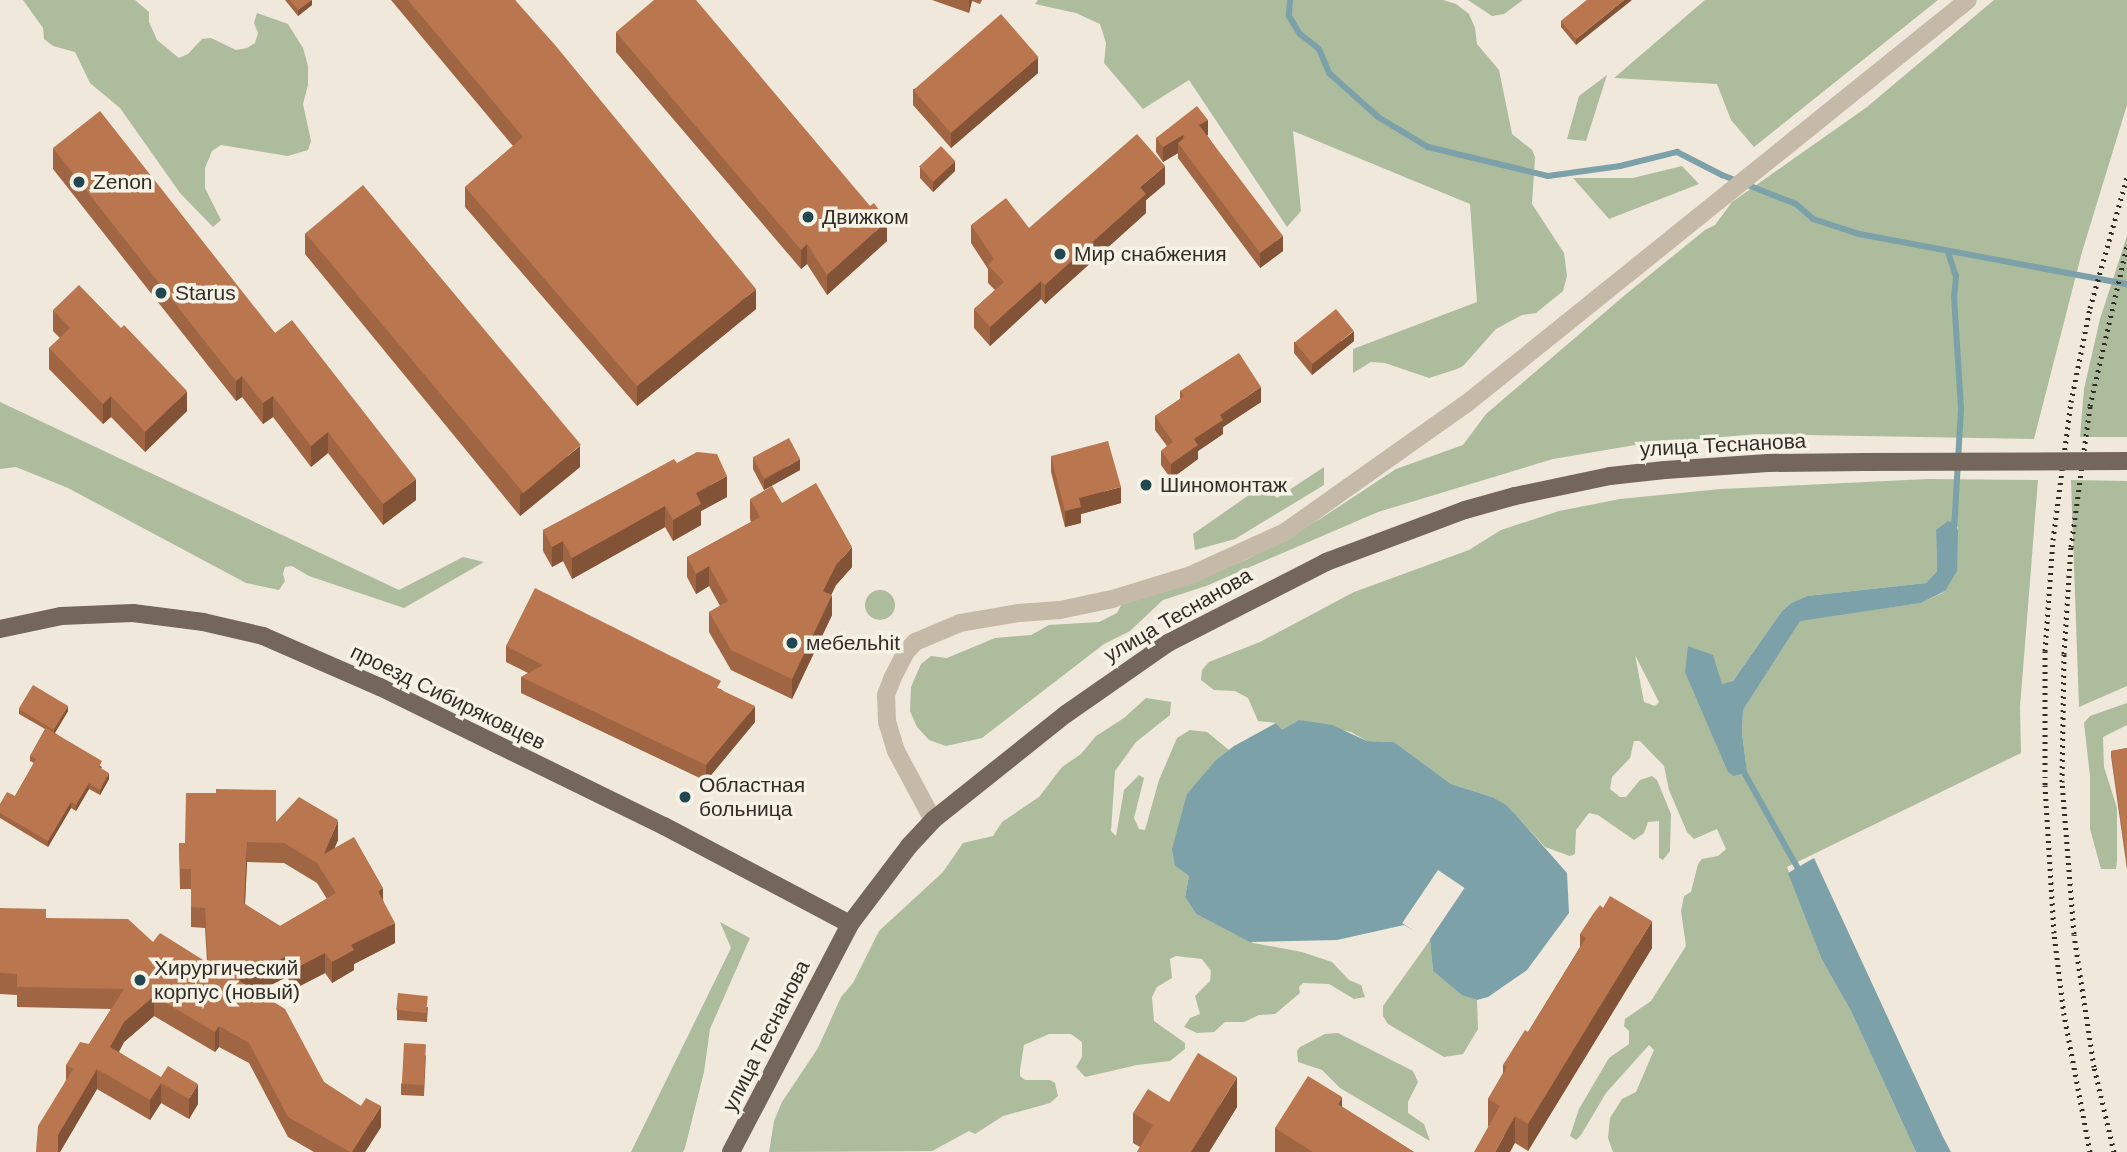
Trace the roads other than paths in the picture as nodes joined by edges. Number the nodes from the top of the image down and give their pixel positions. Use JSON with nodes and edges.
{"nodes":[{"id":1,"x":1968,"y":0,"type":"edge"},
{"id":2,"x":2127,"y":461,"type":"edge"},
{"id":3,"x":0,"y":629,"type":"edge"},
{"id":4,"x":933,"y":820,"type":"junction"},
{"id":5,"x":850,"y":924,"type":"junction"},
{"id":6,"x":731,"y":1152,"type":"edge"}],
"edges":[{"from":1,"to":4,"type":"street"},
{"from":2,"to":4,"type":"main road","name":"улица Теснанова","bridge":true},
{"from":3,"to":5,"type":"main road","name":"проезд Сибиряковцев"},
{"from":4,"to":5,"type":"main road","name":"улица Теснанова"},
{"from":5,"to":6,"type":"main road","name":"улица Теснанова"}]}
